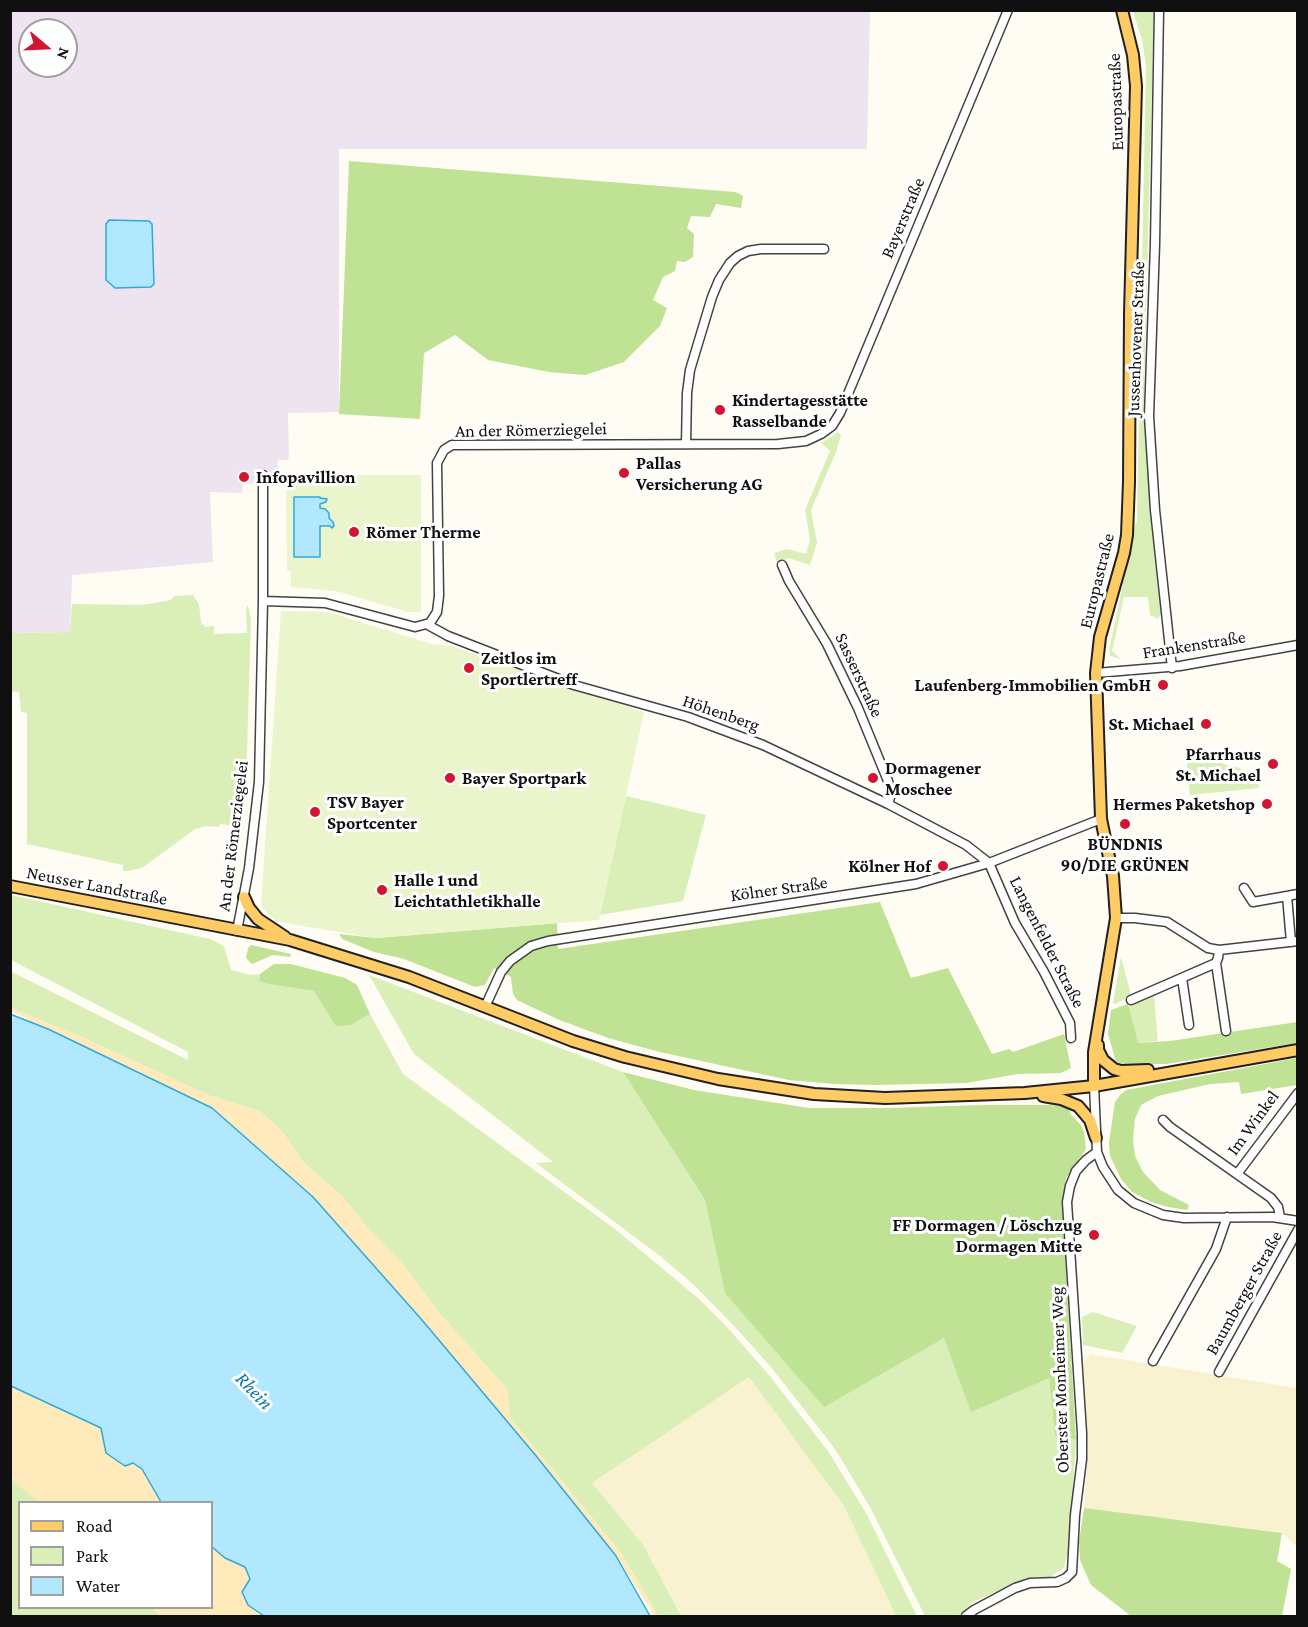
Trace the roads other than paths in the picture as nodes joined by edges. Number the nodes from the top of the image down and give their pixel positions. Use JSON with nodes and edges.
{"nodes":[{"id":1,"x":1008,"y":10,"type":"edge"},
{"id":2,"x":1122,"y":10,"type":"edge"},
{"id":3,"x":1158,"y":10,"type":"edge"},
{"id":4,"x":824,"y":249,"type":"dead end"},
{"id":5,"x":821,"y":434,"type":"joint"},
{"id":6,"x":686,"y":444,"type":"junction"},
{"id":7,"x":263,"y":476,"type":"dead end"},
{"id":8,"x":782,"y":565,"type":"dead end"},
{"id":9,"x":263,"y":601,"type":"junction"},
{"id":10,"x":428,"y":625,"type":"junction"},
{"id":11,"x":1298,"y":645,"type":"edge"},
{"id":12,"x":1172,"y":668,"type":"junction"},
{"id":13,"x":1096,"y":673,"type":"junction"},
{"id":14,"x":888,"y":804,"type":"junction"},
{"id":15,"x":1101,"y":819,"type":"junction"},
{"id":16,"x":989,"y":863,"type":"junction"},
{"id":17,"x":10,"y":886,"type":"edge"},
{"id":18,"x":1244,"y":888,"type":"dead end"},
{"id":19,"x":1298,"y":894,"type":"edge"},
{"id":20,"x":1287,"y":896,"type":"junction"},
{"id":21,"x":244,"y":897,"type":"junction"},
{"id":22,"x":1116,"y":918,"type":"junction"},
{"id":23,"x":237,"y":931,"type":"junction"},
{"id":24,"x":290,"y":940,"type":"junction"},
{"id":25,"x":1294,"y":942,"type":"edge"},
{"id":26,"x":1219,"y":950,"type":"junction"},
{"id":27,"x":1216,"y":963,"type":"junction"},
{"id":28,"x":1182,"y":978,"type":"junction"},
{"id":29,"x":1131,"y":1000,"type":"dead end"},
{"id":30,"x":485,"y":1007,"type":"junction"},
{"id":31,"x":1189,"y":1025,"type":"dead end"},
{"id":32,"x":1226,"y":1031,"type":"dead end"},
{"id":33,"x":1097,"y":1035,"type":"junction"},
{"id":34,"x":1071,"y":1038,"type":"dead end"},
{"id":35,"x":1298,"y":1050,"type":"edge"},
{"id":36,"x":1165,"y":1073,"type":"junction"},
{"id":37,"x":1094,"y":1086,"type":"junction"},
{"id":38,"x":1025,"y":1093,"type":"junction"},
{"id":39,"x":1298,"y":1093,"type":"edge"},
{"id":40,"x":1163,"y":1120,"type":"dead end"},
{"id":41,"x":1096,"y":1138,"type":"junction"},
{"id":42,"x":1097,"y":1152,"type":"junction"},
{"id":43,"x":1237,"y":1174,"type":"junction"},
{"id":44,"x":1227,"y":1217,"type":"junction"},
{"id":45,"x":1280,"y":1217,"type":"junction"},
{"id":46,"x":1298,"y":1221,"type":"edge"},
{"id":47,"x":1298,"y":1230,"type":"edge"},
{"id":48,"x":1153,"y":1361,"type":"dead end"},
{"id":49,"x":1219,"y":1372,"type":"dead end"},
{"id":50,"x":966,"y":1617,"type":"edge"}],
"edges":[{"from":1,"to":5,"type":"street","name":"Bayerstraße"},
{"from":2,"to":13,"type":"main road","name":"Europastraße"},
{"from":3,"to":12,"type":"street","name":"Jussenhovener Straße"},
{"from":4,"to":6,"type":"street"},
{"from":5,"to":6,"type":"street","name":"An der Römerziegelei"},
{"from":6,"to":10,"type":"street","name":"An der Römerziegelei"},
{"from":7,"to":9,"type":"street","name":"An der Römerziegelei"},
{"from":8,"to":14,"type":"street","name":"Sasserstraße"},
{"from":9,"to":10,"type":"street"},
{"from":9,"to":21,"type":"street","name":"An der Römerziegelei"},
{"from":10,"to":14,"type":"street","name":"Höhenberg"},
{"from":11,"to":12,"type":"street","name":"Frankenstraße"},
{"from":12,"to":13,"type":"street","name":"Frankenstraße"},
{"from":13,"to":15,"type":"main road","name":"Europastraße"},
{"from":14,"to":16,"type":"street","name":"Höhenberg"},
{"from":15,"to":16,"type":"street","name":"Kölner Straße"},
{"from":15,"to":22,"type":"main road","name":"Europastraße"},
{"from":16,"to":30,"type":"street","name":"Kölner Straße"},
{"from":16,"to":34,"type":"street","name":"Langenfelder Straße"},
{"from":17,"to":23,"type":"main road","name":"Neusser Landstraße"},
{"from":18,"to":20,"type":"street"},
{"from":19,"to":20,"type":"street"},
{"from":20,"to":25,"type":"street"},
{"from":21,"to":23,"type":"street","name":"An der Römerziegelei"},
{"from":21,"to":24,"type":"main road"},
{"from":22,"to":26,"type":"street"},
{"from":22,"to":33,"type":"main road","name":"Europastraße"},
{"from":23,"to":24,"type":"main road","name":"Neusser Landstraße"},
{"from":24,"to":30,"type":"main road"},
{"from":25,"to":26,"type":"street"},
{"from":26,"to":27,"type":"street"},
{"from":27,"to":28,"type":"street"},
{"from":27,"to":32,"type":"street"},
{"from":28,"to":29,"type":"street"},
{"from":28,"to":31,"type":"street"},
{"from":30,"to":38,"type":"main road"},
{"from":33,"to":36,"type":"main road"},
{"from":33,"to":37,"type":"main road","name":"Europastraße"},
{"from":35,"to":36,"type":"main road"},
{"from":36,"to":37,"type":"main road"},
{"from":37,"to":38,"type":"main road"},
{"from":37,"to":41,"type":"street"},
{"from":38,"to":41,"type":"main road"},
{"from":39,"to":43,"type":"street","name":"Im Winkel"},
{"from":40,"to":43,"type":"street"},
{"from":41,"to":42,"type":"street"},
{"from":42,"to":44,"type":"street"},
{"from":42,"to":50,"type":"street","name":"Oberster Monheimer Weg"},
{"from":43,"to":45,"type":"street"},
{"from":44,"to":45,"type":"street"},
{"from":44,"to":48,"type":"street"},
{"from":45,"to":46,"type":"street"},
{"from":47,"to":49,"type":"street","name":"Baumberger Straße"}]}
